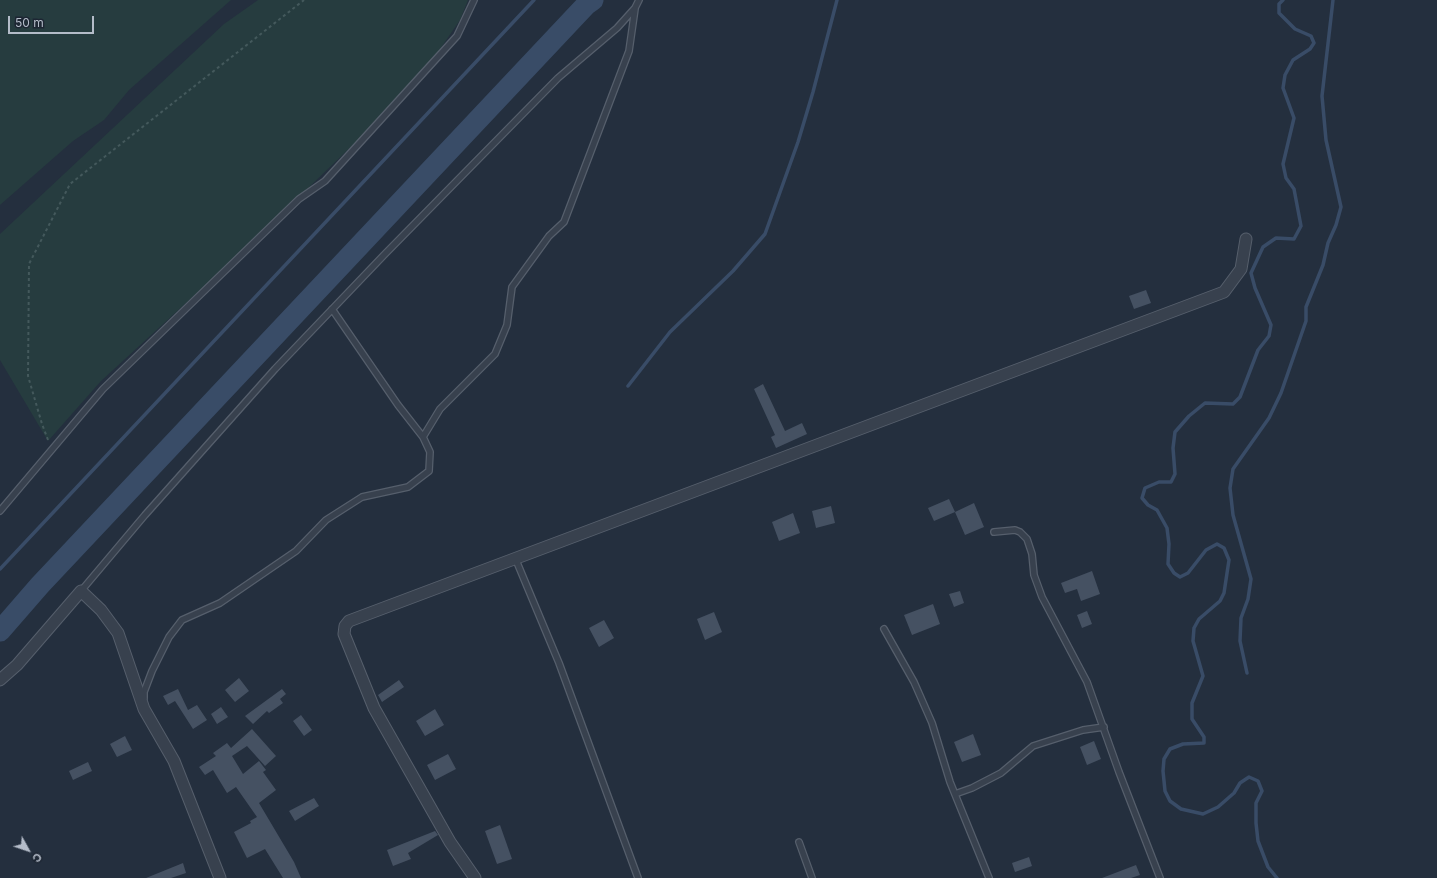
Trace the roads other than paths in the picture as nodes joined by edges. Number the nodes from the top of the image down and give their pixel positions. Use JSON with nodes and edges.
{"nodes":[{"id":1,"x":474,"y":0,"type":"edge"},
{"id":2,"x":636,"y":0,"type":"edge"},
{"id":3,"x":639,"y":0,"type":"edge"},
{"id":4,"x":635,"y":8,"type":"junction"},
{"id":5,"x":1246,"y":239,"type":"dead end"},
{"id":6,"x":332,"y":309,"type":"junction"},
{"id":7,"x":423,"y":437,"type":"junction"},
{"id":8,"x":0,"y":511,"type":"edge"},
{"id":9,"x":994,"y":532,"type":"dead end"},
{"id":10,"x":516,"y":560,"type":"junction"},
{"id":11,"x":81,"y":591,"type":"junction"},
{"id":12,"x":884,"y":629,"type":"dead end"},
{"id":13,"x":0,"y":680,"type":"edge"},
{"id":14,"x":144,"y":709,"type":"junction"},
{"id":15,"x":1104,"y":727,"type":"junction"},
{"id":16,"x":955,"y":794,"type":"junction"},
{"id":17,"x":799,"y":842,"type":"dead end"},
{"id":18,"x":220,"y":878,"type":"edge"},
{"id":19,"x":475,"y":878,"type":"edge"},
{"id":20,"x":638,"y":878,"type":"edge"},
{"id":21,"x":812,"y":878,"type":"edge"},
{"id":22,"x":989,"y":878,"type":"edge"},
{"id":23,"x":1160,"y":878,"type":"edge"}],
"edges":[{"from":1,"to":8,"type":"lane"},
{"from":2,"to":4,"type":"lane"},
{"from":3,"to":4,"type":"lane"},
{"from":4,"to":6,"type":"lane"},
{"from":4,"to":7,"type":"lane"},
{"from":5,"to":10,"type":"street"},
{"from":6,"to":7,"type":"lane"},
{"from":6,"to":11,"type":"lane"},
{"from":7,"to":14,"type":"lane"},
{"from":9,"to":15,"type":"lane"},
{"from":10,"to":19,"type":"street"},
{"from":10,"to":20,"type":"lane"},
{"from":11,"to":13,"type":"street"},
{"from":11,"to":14,"type":"street"},
{"from":12,"to":16,"type":"lane"},
{"from":14,"to":18,"type":"street"},
{"from":15,"to":16,"type":"lane"},
{"from":15,"to":23,"type":"lane"},
{"from":16,"to":22,"type":"lane"},
{"from":17,"to":21,"type":"lane"}]}
